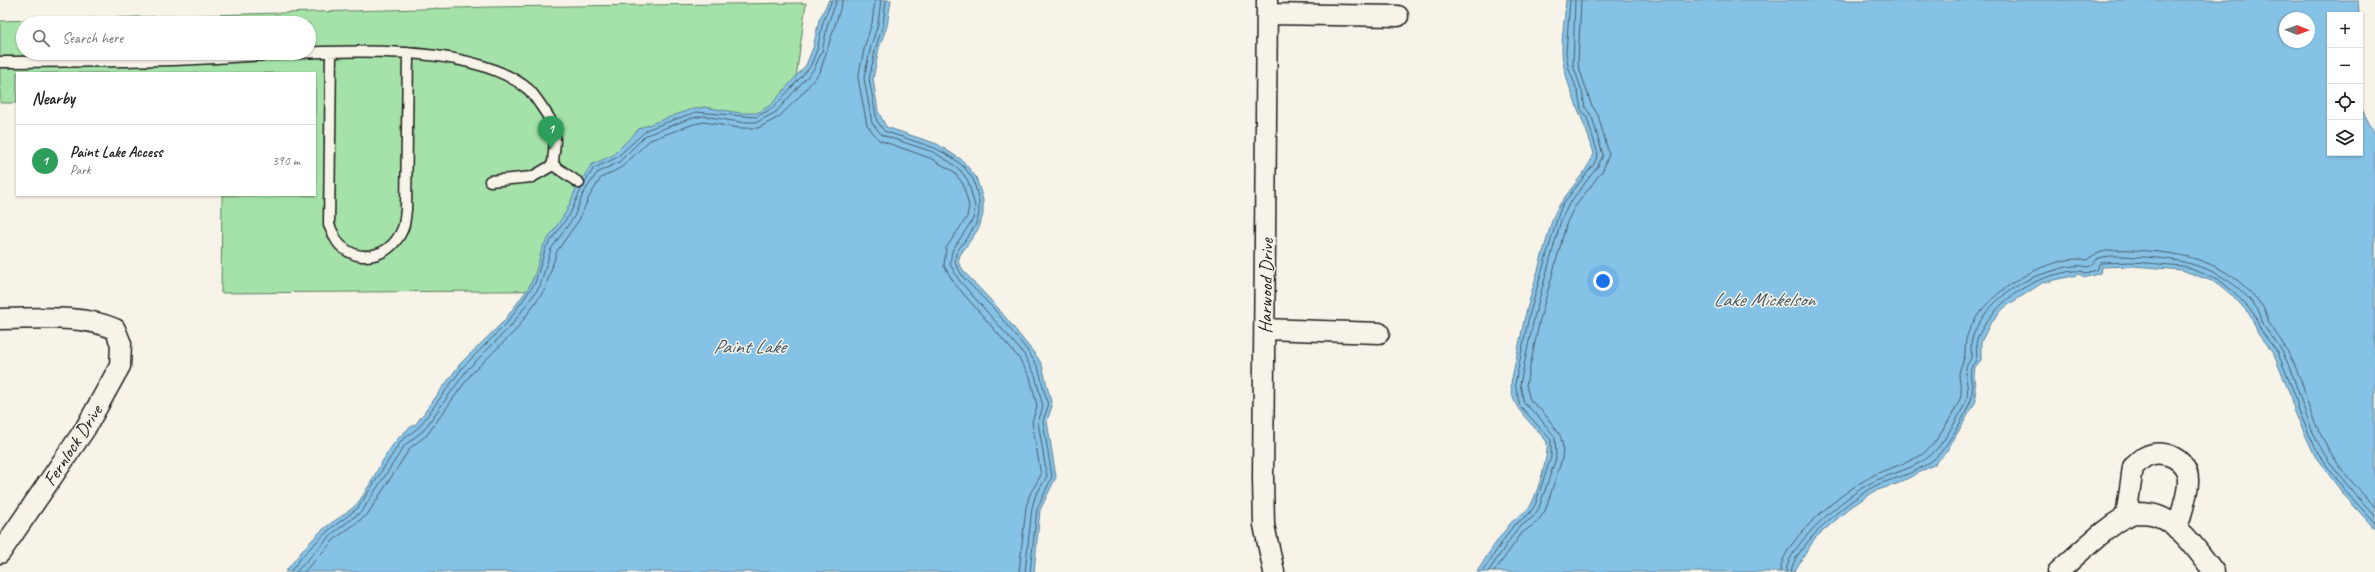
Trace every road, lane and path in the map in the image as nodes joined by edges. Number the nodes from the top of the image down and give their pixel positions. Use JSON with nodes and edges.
{"nodes":[{"id":1,"x":1267,"y":7,"type":"edge"},
{"id":2,"x":1398,"y":16,"type":"dead end"},
{"id":3,"x":332,"y":53,"type":"junction"},
{"id":4,"x":408,"y":53,"type":"junction"},
{"id":5,"x":316,"y":54,"type":"edge"},
{"id":6,"x":130,"y":60,"type":"edge"},
{"id":7,"x":0,"y":62,"type":"edge"},
{"id":8,"x":553,"y":165,"type":"junction"},
{"id":9,"x":490,"y":181,"type":"dead end"},
{"id":10,"x":579,"y":183,"type":"dead end"},
{"id":11,"x":0,"y":319,"type":"edge"},
{"id":12,"x":1264,"y":329,"type":"junction"},
{"id":13,"x":1379,"y":333,"type":"dead end"},
{"id":14,"x":2126,"y":517,"type":"junction"},
{"id":15,"x":2177,"y":529,"type":"junction"},
{"id":16,"x":0,"y":553,"type":"edge"},
{"id":17,"x":1274,"y":572,"type":"edge"},
{"id":18,"x":2058,"y":572,"type":"edge"},
{"id":19,"x":2214,"y":572,"type":"edge"}],
"edges":[{"from":1,"to":2,"type":"street"},
{"from":1,"to":12,"type":"street","name":"Harwood Drive"},
{"from":3,"to":4,"type":"lane"},
{"from":3,"to":4,"type":"lane"},
{"from":3,"to":5,"type":"lane"},
{"from":4,"to":8,"type":"lane"},
{"from":6,"to":7,"type":"lane"},
{"from":8,"to":9,"type":"lane"},
{"from":8,"to":10,"type":"lane"},
{"from":11,"to":16,"type":"street","name":"Fernlock Drive"},
{"from":12,"to":13,"type":"street"},
{"from":12,"to":17,"type":"street","name":"Harwood Drive"},
{"from":14,"to":15,"type":"street"},
{"from":14,"to":15,"type":"street"},
{"from":14,"to":18,"type":"street"},
{"from":15,"to":19,"type":"street"}]}
